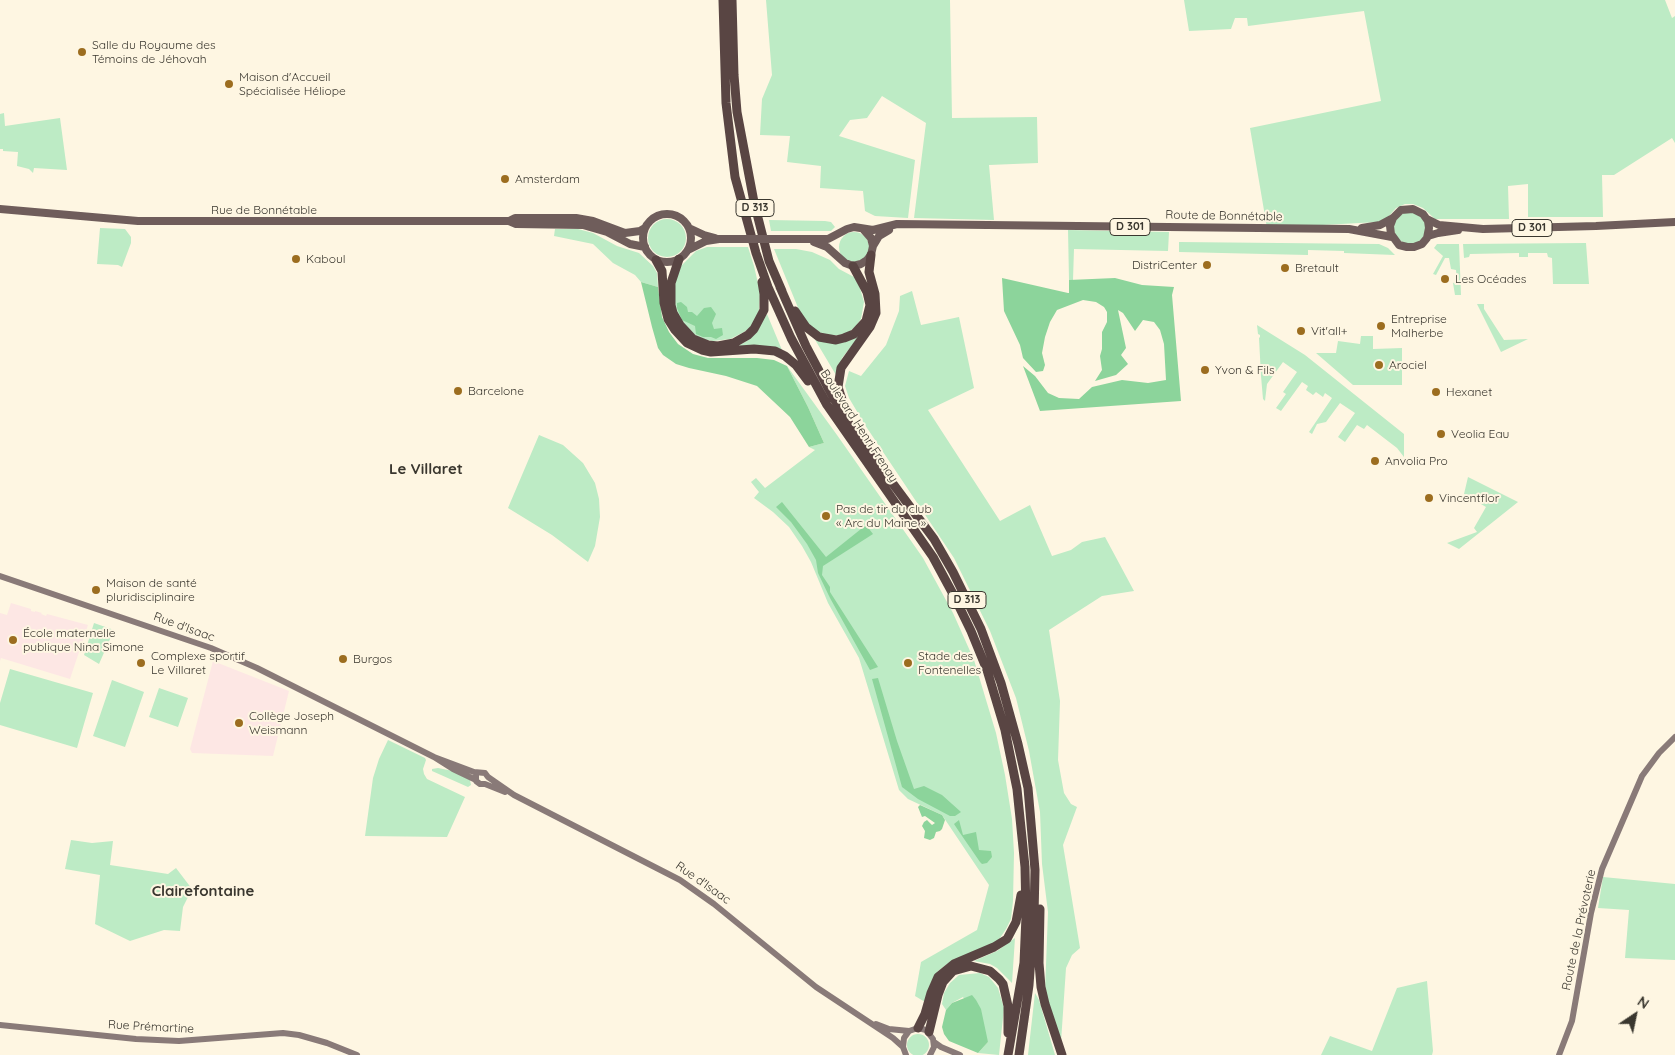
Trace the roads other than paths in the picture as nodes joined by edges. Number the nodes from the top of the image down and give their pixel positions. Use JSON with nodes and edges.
{"nodes":[{"id":1,"x":723,"y":0,"type":"edge"},
{"id":2,"x":732,"y":0,"type":"edge"},
{"id":3,"x":0,"y":210,"type":"edge"},
{"id":4,"x":1392,"y":218,"type":"junction"},
{"id":5,"x":1427,"y":219,"type":"junction"},
{"id":6,"x":509,"y":221,"type":"junction"},
{"id":7,"x":1675,"y":222,"type":"edge"},
{"id":8,"x":904,"y":225,"type":"junction"},
{"id":9,"x":645,"y":228,"type":"junction"},
{"id":10,"x":689,"y":228,"type":"junction"},
{"id":11,"x":1349,"y":229,"type":"junction"},
{"id":12,"x":1468,"y":229,"type":"junction"},
{"id":13,"x":864,"y":230,"type":"junction"},
{"id":14,"x":840,"y":233,"type":"junction"},
{"id":15,"x":1428,"y":236,"type":"junction"},
{"id":16,"x":1392,"y":237,"type":"junction"},
{"id":17,"x":719,"y":239,"type":"junction"},
{"id":18,"x":797,"y":239,"type":"junction"},
{"id":19,"x":873,"y":246,"type":"junction"},
{"id":20,"x":645,"y":247,"type":"junction"},
{"id":21,"x":754,"y":247,"type":"junction"},
{"id":22,"x":688,"y":250,"type":"junction"},
{"id":23,"x":836,"y":254,"type":"junction"},
{"id":24,"x":871,"y":255,"type":"junction"},
{"id":25,"x":679,"y":259,"type":"junction"},
{"id":26,"x":656,"y":260,"type":"junction"},
{"id":27,"x":853,"y":266,"type":"junction"},
{"id":28,"x":780,"y":288,"type":"junction"},
{"id":29,"x":834,"y":416,"type":"junction"},
{"id":30,"x":853,"y":430,"type":"junction"},
{"id":31,"x":0,"y":576,"type":"edge"},
{"id":32,"x":1675,"y":737,"type":"edge"},
{"id":33,"x":477,"y":776,"type":"junction"},
{"id":34,"x":488,"y":777,"type":"junction"},
{"id":35,"x":485,"y":784,"type":"junction"},
{"id":36,"x":514,"y":795,"type":"junction"},
{"id":37,"x":1025,"y":867,"type":"junction"},
{"id":38,"x":1035,"y":870,"type":"junction"},
{"id":39,"x":861,"y":1018,"type":"junction"},
{"id":40,"x":0,"y":1025,"type":"edge"},
{"id":41,"x":914,"y":1030,"type":"junction"},
{"id":42,"x":929,"y":1032,"type":"junction"},
{"id":43,"x":934,"y":1042,"type":"junction"},
{"id":44,"x":903,"y":1047,"type":"junction"},
{"id":45,"x":357,"y":1055,"type":"edge"},
{"id":46,"x":906,"y":1055,"type":"edge"},
{"id":47,"x":930,"y":1055,"type":"edge"},
{"id":48,"x":960,"y":1055,"type":"edge"},
{"id":49,"x":1008,"y":1055,"type":"edge"},
{"id":50,"x":1019,"y":1055,"type":"edge"},
{"id":51,"x":1062,"y":1055,"type":"edge"},
{"id":52,"x":1559,"y":1055,"type":"edge"}],
"edges":[{"from":1,"to":21,"type":"highway","number":"D 313"},
{"from":2,"to":28,"type":"highway","number":"D 313"},
{"from":3,"to":6,"type":"main road","name":"Rue de Bonnétable"},
{"from":4,"to":5,"type":"main road"},
{"from":4,"to":11,"type":"main road","number":"D 301"},
{"from":4,"to":16,"type":"main road"},
{"from":5,"to":12,"type":"main road","number":"D 301"},
{"from":5,"to":15,"type":"main road"},
{"from":6,"to":9,"type":"main road","name":"Rue de Bonnétable"},
{"from":6,"to":20,"type":"main road","name":"Rue de Bonnétable"},
{"from":7,"to":12,"type":"main road","number":"D 301"},
{"from":8,"to":11,"type":"main road","name":"Route de Bonnétable","number":"D 301"},
{"from":8,"to":13,"type":"main road","name":"Route de Bonnétable","number":"D 301"},
{"from":8,"to":19,"type":"main road","name":"Route de Bonnétable","number":"D 301"},
{"from":9,"to":10,"type":"main road","name":"Rue de Bonnétable"},
{"from":9,"to":20,"type":"main road"},
{"from":10,"to":17,"type":"main road","name":"Rue de Bonnétable"},
{"from":10,"to":22,"type":"main road"},
{"from":11,"to":16,"type":"main road","name":"Route de Bonnétable","number":"D 301"},
{"from":12,"to":15,"type":"main road","number":"D 301"},
{"from":13,"to":14,"type":"main road","name":"Route de Bonnétable"},
{"from":13,"to":19,"type":"main road"},
{"from":14,"to":18,"type":"main road","name":"Route de Bonnétable"},
{"from":14,"to":23,"type":"main road"},
{"from":15,"to":16,"type":"main road"},
{"from":17,"to":18,"type":"main road","name":"Rue de Bonnétable","bridge":true},
{"from":17,"to":22,"type":"main road","name":"Rue de Bonnétable"},
{"from":18,"to":23,"type":"main road"},
{"from":19,"to":24,"type":"main road"},
{"from":20,"to":26,"type":"main road"},
{"from":21,"to":25,"type":"highway"},
{"from":21,"to":29,"type":"highway","name":"Boulevard Henri Frenay","number":"D 313"},
{"from":22,"to":25,"type":"main road","name":"Rue de Bonnétable"},
{"from":23,"to":27,"type":"main road"},
{"from":24,"to":27,"type":"main road"},
{"from":24,"to":30,"type":"highway"},
{"from":25,"to":26,"type":"main road"},
{"from":26,"to":29,"type":"highway"},
{"from":27,"to":28,"type":"highway"},
{"from":28,"to":30,"type":"highway","name":"Boulevard Henri Frenay","number":"D 313"},
{"from":29,"to":37,"type":"highway","name":"Boulevard Henri Frenay","number":"D 313"},
{"from":30,"to":38,"type":"highway","name":"Boulevard Henri Frenay","number":"D 313"},
{"from":31,"to":33,"type":"street","name":"Rue d'Isaac"},
{"from":32,"to":52,"type":"street","name":"Route de la Prévoterie"},
{"from":33,"to":34,"type":"street","name":"Rue d'Isaac"},
{"from":33,"to":35,"type":"street","name":"Rue d'Isaac"},
{"from":34,"to":35,"type":"street"},
{"from":34,"to":36,"type":"street","name":"Rue d'Isaac"},
{"from":35,"to":36,"type":"street","name":"Rue d'Isaac"},
{"from":36,"to":39,"type":"street","name":"Rue d'Isaac"},
{"from":37,"to":41,"type":"highway","number":"D 313"},
{"from":37,"to":49,"type":"highway","name":"Boulevard Henri Frenay","number":"D 313"},
{"from":38,"to":50,"type":"highway","name":"Boulevard Henri Frenay","number":"D 313"},
{"from":38,"to":51,"type":"highway","number":"D 313"},
{"from":39,"to":41,"type":"street","name":"Rue d'Isaac"},
{"from":39,"to":44,"type":"street","name":"Rue d'Isaac"},
{"from":40,"to":45,"type":"street","name":"Rue Prémartine"},
{"from":41,"to":42,"type":"street","name":"Rue d'Isaac"},
{"from":41,"to":44,"type":"street"},
{"from":42,"to":43,"type":"street"},
{"from":42,"to":49,"type":"highway","number":"D 313"},
{"from":43,"to":47,"type":"street"},
{"from":43,"to":48,"type":"street"},
{"from":44,"to":46,"type":"street"}]}
